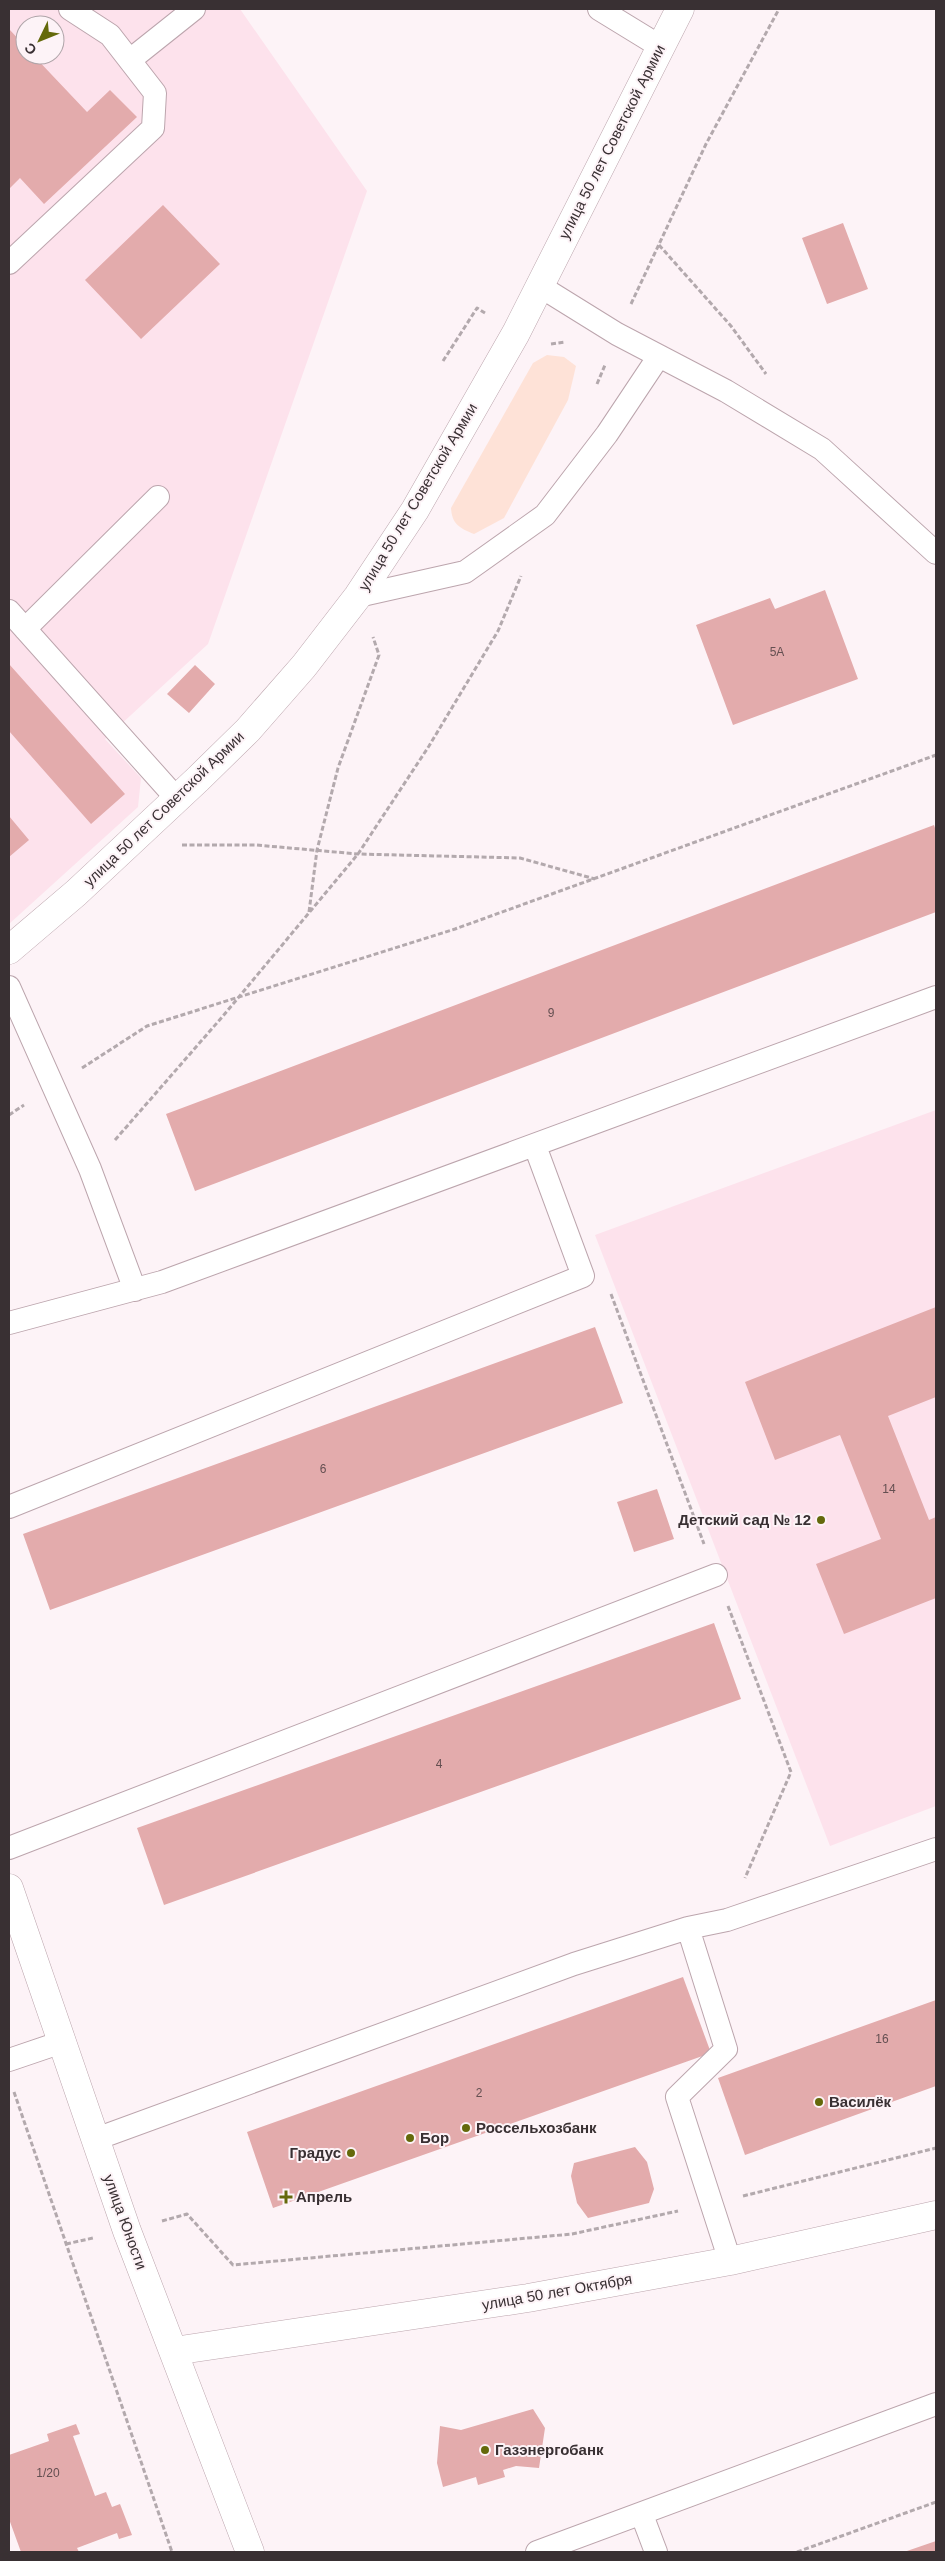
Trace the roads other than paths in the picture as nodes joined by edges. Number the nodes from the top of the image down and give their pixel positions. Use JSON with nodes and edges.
{"nodes":[{"id":1,"x":70,"y":9,"type":"edge"},
{"id":2,"x":194,"y":9,"type":"edge"},
{"id":3,"x":599,"y":9,"type":"edge"},
{"id":4,"x":680,"y":9,"type":"edge"},
{"id":5,"x":661,"y":47,"type":"junction"},
{"id":6,"x":130,"y":60,"type":"junction"},
{"id":7,"x":9,"y":263,"type":"edge"},
{"id":8,"x":538,"y":286,"type":"junction"},
{"id":9,"x":659,"y":356,"type":"junction"},
{"id":10,"x":158,"y":497,"type":"dead end"},
{"id":11,"x":936,"y":553,"type":"edge"},
{"id":12,"x":358,"y":596,"type":"junction"},
{"id":13,"x":9,"y":612,"type":"edge"},
{"id":14,"x":25,"y":629,"type":"junction"},
{"id":15,"x":176,"y":799,"type":"junction"},
{"id":16,"x":9,"y":950,"type":"edge"},
{"id":17,"x":9,"y":987,"type":"edge"},
{"id":18,"x":936,"y":997,"type":"edge"},
{"id":19,"x":535,"y":1146,"type":"junction"},
{"id":20,"x":135,"y":1290,"type":"junction"},
{"id":21,"x":9,"y":1323,"type":"edge"},
{"id":22,"x":9,"y":1508,"type":"edge"},
{"id":23,"x":716,"y":1575,"type":"dead end"},
{"id":24,"x":9,"y":1848,"type":"edge"},
{"id":25,"x":936,"y":1849,"type":"edge"},
{"id":26,"x":9,"y":1888,"type":"edge"},
{"id":27,"x":688,"y":1928,"type":"junction"},
{"id":28,"x":62,"y":2042,"type":"junction"},
{"id":29,"x":9,"y":2060,"type":"edge"},
{"id":30,"x":96,"y":2139,"type":"junction"},
{"id":31,"x":936,"y":2215,"type":"edge"},
{"id":32,"x":730,"y":2261,"type":"junction"},
{"id":33,"x":174,"y":2351,"type":"junction"},
{"id":34,"x":936,"y":2404,"type":"edge"},
{"id":35,"x":642,"y":2515,"type":"junction"},
{"id":36,"x":250,"y":2552,"type":"edge"},
{"id":37,"x":537,"y":2552,"type":"edge"},
{"id":38,"x":656,"y":2552,"type":"edge"}],
"edges":[{"from":1,"to":6,"type":"lane"},
{"from":2,"to":6,"type":"lane"},
{"from":3,"to":5,"type":"lane"},
{"from":4,"to":5,"type":"street","name":"улица 50 лет Советской Армии"},
{"from":5,"to":8,"type":"street","name":"улица 50 лет Советской Армии"},
{"from":6,"to":7,"type":"lane"},
{"from":8,"to":9,"type":"lane"},
{"from":8,"to":12,"type":"street","name":"улица 50 лет Советской Армии"},
{"from":9,"to":11,"type":"lane"},
{"from":9,"to":12,"type":"lane"},
{"from":10,"to":14,"type":"lane"},
{"from":12,"to":15,"type":"street","name":"улица 50 лет Советской Армии"},
{"from":13,"to":14,"type":"lane"},
{"from":14,"to":15,"type":"lane"},
{"from":15,"to":16,"type":"street","name":"улица 50 лет Советской Армии"},
{"from":17,"to":20,"type":"lane"},
{"from":18,"to":19,"type":"lane"},
{"from":19,"to":20,"type":"lane"},
{"from":19,"to":22,"type":"lane"},
{"from":20,"to":21,"type":"lane"},
{"from":23,"to":24,"type":"lane"},
{"from":25,"to":27,"type":"lane"},
{"from":26,"to":28,"type":"street","name":"улица Юности"},
{"from":27,"to":30,"type":"lane"},
{"from":27,"to":32,"type":"lane"},
{"from":28,"to":29,"type":"lane"},
{"from":28,"to":30,"type":"street","name":"улица Юности"},
{"from":30,"to":33,"type":"street","name":"улица Юности"},
{"from":31,"to":32,"type":"street","name":"улица 50 лет Октября"},
{"from":32,"to":33,"type":"street","name":"улица 50 лет Октября"},
{"from":33,"to":36,"type":"street","name":"улица Юности"},
{"from":34,"to":35,"type":"lane"},
{"from":35,"to":37,"type":"lane"},
{"from":35,"to":38,"type":"lane"}]}
